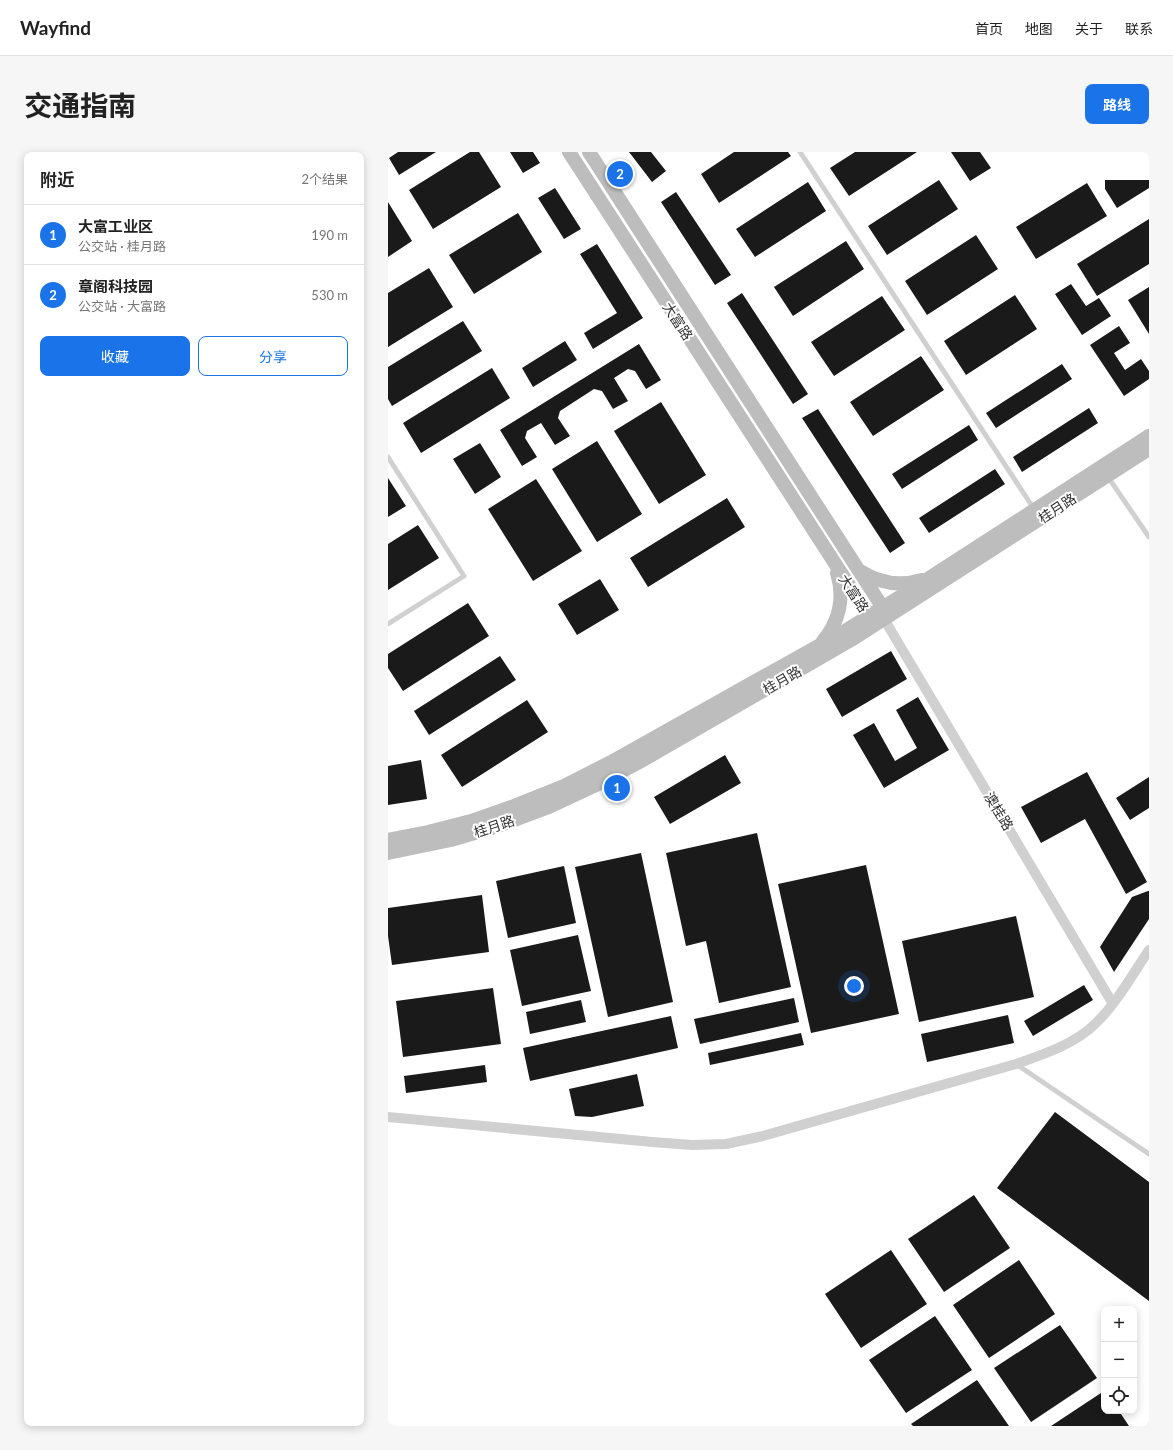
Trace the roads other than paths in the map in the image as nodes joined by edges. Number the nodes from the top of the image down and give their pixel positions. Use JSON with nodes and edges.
{"nodes":[{"id":1,"x":569,"y":152,"type":"edge"},
{"id":2,"x":589,"y":152,"type":"edge"},
{"id":3,"x":800,"y":152,"type":"edge"},
{"id":4,"x":1149,"y":436,"type":"edge"},
{"id":5,"x":1149,"y":449,"type":"edge"},
{"id":6,"x":388,"y":457,"type":"edge"},
{"id":7,"x":1108,"y":476,"type":"junction"},
{"id":8,"x":1035,"y":510,"type":"junction"},
{"id":9,"x":830,"y":527,"type":"junction"},
{"id":10,"x":817,"y":536,"type":"junction"},
{"id":11,"x":1149,"y":537,"type":"edge"},
{"id":12,"x":833,"y":561,"type":"junction"},
{"id":13,"x":858,"y":570,"type":"junction"},
{"id":14,"x":933,"y":575,"type":"junction"},
{"id":15,"x":884,"y":613,"type":"junction"},
{"id":16,"x":869,"y":616,"type":"junction"},
{"id":17,"x":388,"y":624,"type":"edge"},
{"id":18,"x":818,"y":646,"type":"junction"},
{"id":19,"x":388,"y":840,"type":"edge"},
{"id":20,"x":388,"y":853,"type":"edge"},
{"id":21,"x":1149,"y":950,"type":"edge"},
{"id":22,"x":1113,"y":1004,"type":"junction"},
{"id":23,"x":1016,"y":1064,"type":"junction"},
{"id":24,"x":388,"y":1117,"type":"edge"},
{"id":25,"x":1149,"y":1154,"type":"edge"}],
"edges":[{"from":1,"to":10,"type":"main road","name":"大富路"},
{"from":2,"to":9,"type":"main road","name":"大富路"},
{"from":3,"to":8,"type":"lane"},
{"from":4,"to":8,"type":"main road","name":"桂月路"},
{"from":5,"to":7,"type":"main road","name":"桂月路"},
{"from":6,"to":17,"type":"lane"},
{"from":7,"to":11,"type":"lane"},
{"from":7,"to":15,"type":"main road","name":"桂月路"},
{"from":8,"to":14,"type":"main road","name":"桂月路"},
{"from":9,"to":10,"type":"main road"},
{"from":9,"to":13,"type":"main road","name":"大富路"},
{"from":10,"to":12,"type":"main road","name":"大富路"},
{"from":12,"to":16,"type":"main road","name":"大富路"},
{"from":12,"to":18,"type":"main road"},
{"from":13,"to":14,"type":"main road"},
{"from":13,"to":15,"type":"main road","name":"大富路"},
{"from":14,"to":15,"type":"main road","name":"桂月路"},
{"from":15,"to":16,"type":"main road","name":"大富路"},
{"from":15,"to":20,"type":"main road","name":"桂月路"},
{"from":15,"to":22,"type":"street","name":"澳桂路"},
{"from":16,"to":18,"type":"main road","name":"桂月路"},
{"from":18,"to":19,"type":"main road","name":"桂月路"},
{"from":21,"to":22,"type":"street"},
{"from":22,"to":23,"type":"street"},
{"from":23,"to":24,"type":"street"},
{"from":23,"to":25,"type":"lane"}]}
